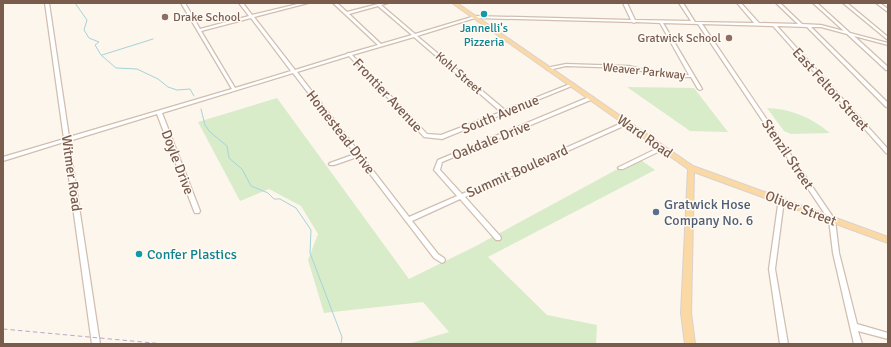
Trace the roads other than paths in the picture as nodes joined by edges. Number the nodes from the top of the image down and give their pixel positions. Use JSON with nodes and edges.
{"nodes":[{"id":1,"x":47,"y":3,"type":"edge"},
{"id":2,"x":183,"y":3,"type":"edge"},
{"id":3,"x":241,"y":3,"type":"edge"},
{"id":4,"x":306,"y":3,"type":"edge"},
{"id":5,"x":335,"y":3,"type":"edge"},
{"id":6,"x":386,"y":3,"type":"edge"},
{"id":7,"x":454,"y":3,"type":"edge"},
{"id":8,"x":625,"y":3,"type":"edge"},
{"id":9,"x":681,"y":3,"type":"edge"},
{"id":10,"x":740,"y":3,"type":"edge"},
{"id":11,"x":778,"y":3,"type":"edge"},
{"id":12,"x":815,"y":3,"type":"edge"},
{"id":13,"x":845,"y":3,"type":"edge"},
{"id":14,"x":878,"y":3,"type":"edge"},
{"id":15,"x":379,"y":5,"type":"junction"},
{"id":16,"x":888,"y":11,"type":"edge"},
{"id":17,"x":347,"y":14,"type":"junction"},
{"id":18,"x":252,"y":17,"type":"junction"},
{"id":19,"x":475,"y":18,"type":"junction"},
{"id":20,"x":634,"y":22,"type":"junction"},
{"id":21,"x":661,"y":22,"type":"junction"},
{"id":22,"x":697,"y":23,"type":"junction"},
{"id":23,"x":758,"y":25,"type":"junction"},
{"id":24,"x":774,"y":25,"type":"junction"},
{"id":25,"x":802,"y":26,"type":"junction"},
{"id":26,"x":808,"y":26,"type":"junction"},
{"id":27,"x":199,"y":30,"type":"junction"},
{"id":28,"x":848,"y":33,"type":"junction"},
{"id":29,"x":414,"y":35,"type":"junction"},
{"id":30,"x":888,"y":39,"type":"edge"},
{"id":31,"x":888,"y":44,"type":"edge"},
{"id":32,"x":380,"y":45,"type":"junction"},
{"id":33,"x":349,"y":54,"type":"junction"},
{"id":34,"x":548,"y":69,"type":"junction"},
{"id":35,"x":888,"y":69,"type":"edge"},
{"id":36,"x":293,"y":71,"type":"junction"},
{"id":37,"x":692,"y":76,"type":"junction"},
{"id":38,"x":572,"y":85,"type":"junction"},
{"id":39,"x":234,"y":89,"type":"junction"},
{"id":40,"x":700,"y":89,"type":"dead end"},
{"id":41,"x":591,"y":98,"type":"junction"},
{"id":42,"x":888,"y":106,"type":"edge"},
{"id":43,"x":159,"y":112,"type":"junction"},
{"id":44,"x":504,"y":112,"type":"junction"},
{"id":45,"x":626,"y":122,"type":"junction"},
{"id":46,"x":426,"y":136,"type":"joint"},
{"id":47,"x":68,"y":140,"type":"junction"},
{"id":48,"x":662,"y":148,"type":"junction"},
{"id":49,"x":888,"y":152,"type":"edge"},
{"id":50,"x":358,"y":155,"type":"junction"},
{"id":51,"x":3,"y":159,"type":"edge"},
{"id":52,"x":332,"y":164,"type":"dead end"},
{"id":53,"x":621,"y":168,"type":"dead end"},
{"id":54,"x":691,"y":168,"type":"junction"},
{"id":55,"x":460,"y":196,"type":"junction"},
{"id":56,"x":781,"y":200,"type":"junction"},
{"id":57,"x":197,"y":211,"type":"dead end"},
{"id":58,"x":408,"y":220,"type":"junction"},
{"id":59,"x":832,"y":220,"type":"junction"},
{"id":60,"x":498,"y":238,"type":"dead end"},
{"id":61,"x":888,"y":240,"type":"edge"},
{"id":62,"x":442,"y":260,"type":"dead end"},
{"id":63,"x":853,"y":326,"type":"junction"},
{"id":64,"x":888,"y":336,"type":"edge"},
{"id":65,"x":96,"y":344,"type":"edge"},
{"id":66,"x":690,"y":344,"type":"edge"},
{"id":67,"x":784,"y":344,"type":"edge"},
{"id":68,"x":858,"y":344,"type":"edge"}],
"edges":[{"from":1,"to":47,"type":"street","name":"Witmer Road"},
{"from":2,"to":27,"type":"street"},
{"from":3,"to":18,"type":"street","name":"Homestead Drive"},
{"from":4,"to":18,"type":"street"},
{"from":5,"to":17,"type":"street"},
{"from":6,"to":15,"type":"street"},
{"from":7,"to":19,"type":"main road","name":"Ward Road"},
{"from":8,"to":20,"type":"street"},
{"from":9,"to":22,"type":"street","name":"Stenzil Street"},
{"from":10,"to":23,"type":"street"},
{"from":11,"to":25,"type":"street"},
{"from":12,"to":28,"type":"street"},
{"from":13,"to":30,"type":"street"},
{"from":14,"to":16,"type":"street"},
{"from":15,"to":17,"type":"street"},
{"from":15,"to":29,"type":"street","name":"Kohl Street"},
{"from":17,"to":32,"type":"street"},
{"from":18,"to":27,"type":"street"},
{"from":18,"to":36,"type":"street","name":"Homestead Drive"},
{"from":19,"to":20,"type":"street"},
{"from":19,"to":29,"type":"street"},
{"from":19,"to":34,"type":"main road","name":"Ward Road"},
{"from":20,"to":21,"type":"street"},
{"from":21,"to":22,"type":"street"},
{"from":21,"to":37,"type":"street"},
{"from":22,"to":23,"type":"street"},
{"from":22,"to":59,"type":"street","name":"Stenzil Street"},
{"from":23,"to":24,"type":"street"},
{"from":24,"to":25,"type":"street"},
{"from":24,"to":49,"type":"street","name":"East Felton Street"},
{"from":25,"to":26,"type":"street"},
{"from":26,"to":28,"type":"street"},
{"from":26,"to":42,"type":"street"},
{"from":27,"to":39,"type":"street"},
{"from":28,"to":31,"type":"street"},
{"from":28,"to":35,"type":"street"},
{"from":29,"to":32,"type":"street"},
{"from":29,"to":44,"type":"street","name":"Kohl Street"},
{"from":32,"to":33,"type":"street"},
{"from":33,"to":36,"type":"street"},
{"from":33,"to":46,"type":"street","name":"Frontier Avenue"},
{"from":34,"to":37,"type":"street","name":"Weaver Parkway"},
{"from":34,"to":38,"type":"main road","name":"Ward Road"},
{"from":36,"to":39,"type":"street"},
{"from":36,"to":50,"type":"street","name":"Homestead Drive"},
{"from":37,"to":40,"type":"street"},
{"from":38,"to":41,"type":"main road","name":"Ward Road"},
{"from":38,"to":44,"type":"street","name":"South Avenue"},
{"from":39,"to":43,"type":"street"},
{"from":41,"to":45,"type":"main road","name":"Ward Road"},
{"from":41,"to":55,"type":"street","name":"Oakdale Drive"},
{"from":43,"to":47,"type":"street"},
{"from":43,"to":57,"type":"street","name":"Doyle Drive"},
{"from":44,"to":46,"type":"street","name":"South Avenue"},
{"from":45,"to":48,"type":"main road","name":"Ward Road"},
{"from":45,"to":55,"type":"street","name":"Summit Boulevard"},
{"from":47,"to":51,"type":"street"},
{"from":47,"to":65,"type":"street","name":"Witmer Road"},
{"from":48,"to":53,"type":"street"},
{"from":48,"to":54,"type":"main road","name":"Ward Road"},
{"from":50,"to":52,"type":"street"},
{"from":50,"to":58,"type":"street","name":"Homestead Drive"},
{"from":54,"to":56,"type":"main road","name":"Oliver Street"},
{"from":54,"to":66,"type":"main road"},
{"from":55,"to":58,"type":"street","name":"Summit Boulevard"},
{"from":55,"to":60,"type":"street","name":"Oakdale Drive"},
{"from":56,"to":59,"type":"main road","name":"Oliver Street"},
{"from":56,"to":67,"type":"street"},
{"from":58,"to":62,"type":"street","name":"Homestead Drive"},
{"from":59,"to":61,"type":"main road","name":"Oliver Street"},
{"from":59,"to":63,"type":"street","name":"Stenzil Street"},
{"from":63,"to":64,"type":"street"},
{"from":63,"to":68,"type":"street","name":"Stenzil Street"}]}
